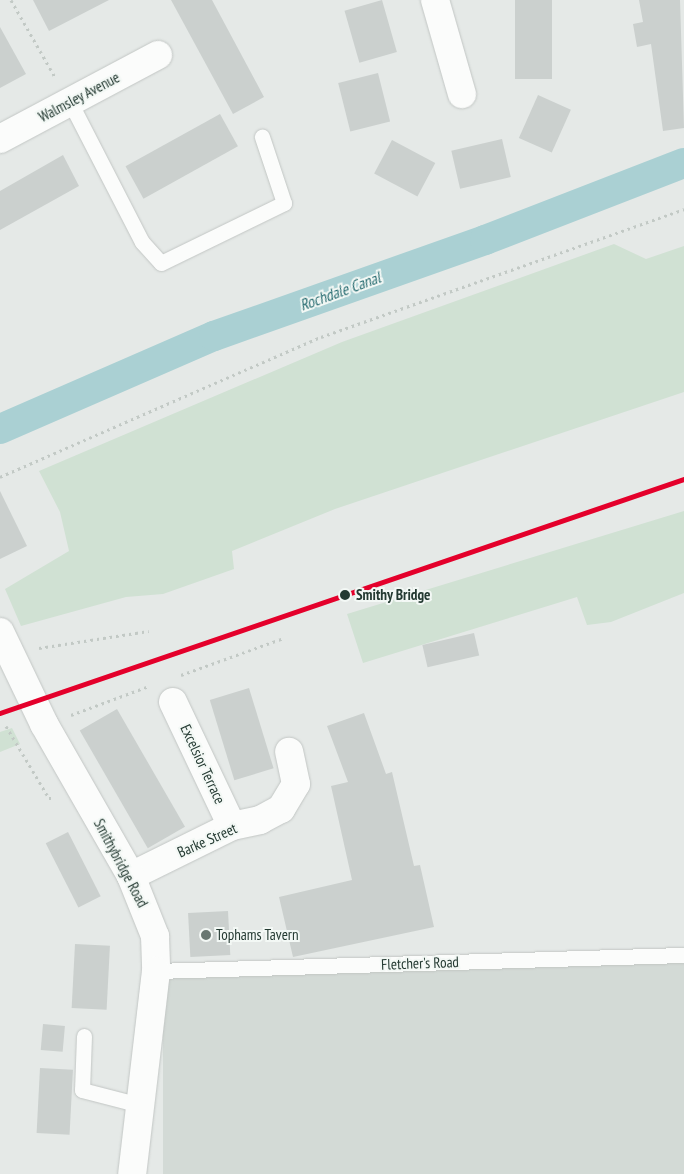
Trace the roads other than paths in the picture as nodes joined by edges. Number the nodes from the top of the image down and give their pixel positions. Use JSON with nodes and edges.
{"nodes":[{"id":1,"x":435,"y":0,"type":"edge"},
{"id":2,"x":158,"y":55,"type":"dead end"},
{"id":3,"x":462,"y":94,"type":"dead end"},
{"id":4,"x":70,"y":102,"type":"junction"},
{"id":5,"x":262,"y":137,"type":"dead end"},
{"id":6,"x":0,"y":139,"type":"edge"},
{"id":7,"x":5,"y":642,"type":"edge"},
{"id":8,"x":173,"y":702,"type":"dead end"},
{"id":9,"x":289,"y":752,"type":"dead end"},
{"id":10,"x":232,"y":826,"type":"junction"},
{"id":11,"x":132,"y":876,"type":"junction"},
{"id":12,"x":684,"y":955,"type":"edge"},
{"id":13,"x":156,"y":971,"type":"junction"},
{"id":14,"x":84,"y":1036,"type":"dead end"},
{"id":15,"x":140,"y":1105,"type":"junction"},
{"id":16,"x":132,"y":1174,"type":"edge"}],
"edges":[{"from":1,"to":3,"type":"street"},
{"from":2,"to":4,"type":"street","name":"Walmsley Avenue"},
{"from":4,"to":5,"type":"lane"},
{"from":4,"to":6,"type":"street","name":"Walmsley Avenue"},
{"from":7,"to":11,"type":"street","name":"Smithybridge Road"},
{"from":8,"to":10,"type":"street","name":"Excelsior Terrace"},
{"from":9,"to":10,"type":"street","name":"Barke Street"},
{"from":10,"to":11,"type":"street","name":"Barke Street"},
{"from":11,"to":13,"type":"street","name":"Smithybridge Road"},
{"from":12,"to":13,"type":"lane","name":"Fletcher's Road"},
{"from":13,"to":15,"type":"street","name":"Smithybridge Road"},
{"from":14,"to":15,"type":"lane"},
{"from":15,"to":16,"type":"street","name":"Smithybridge Road"}]}
